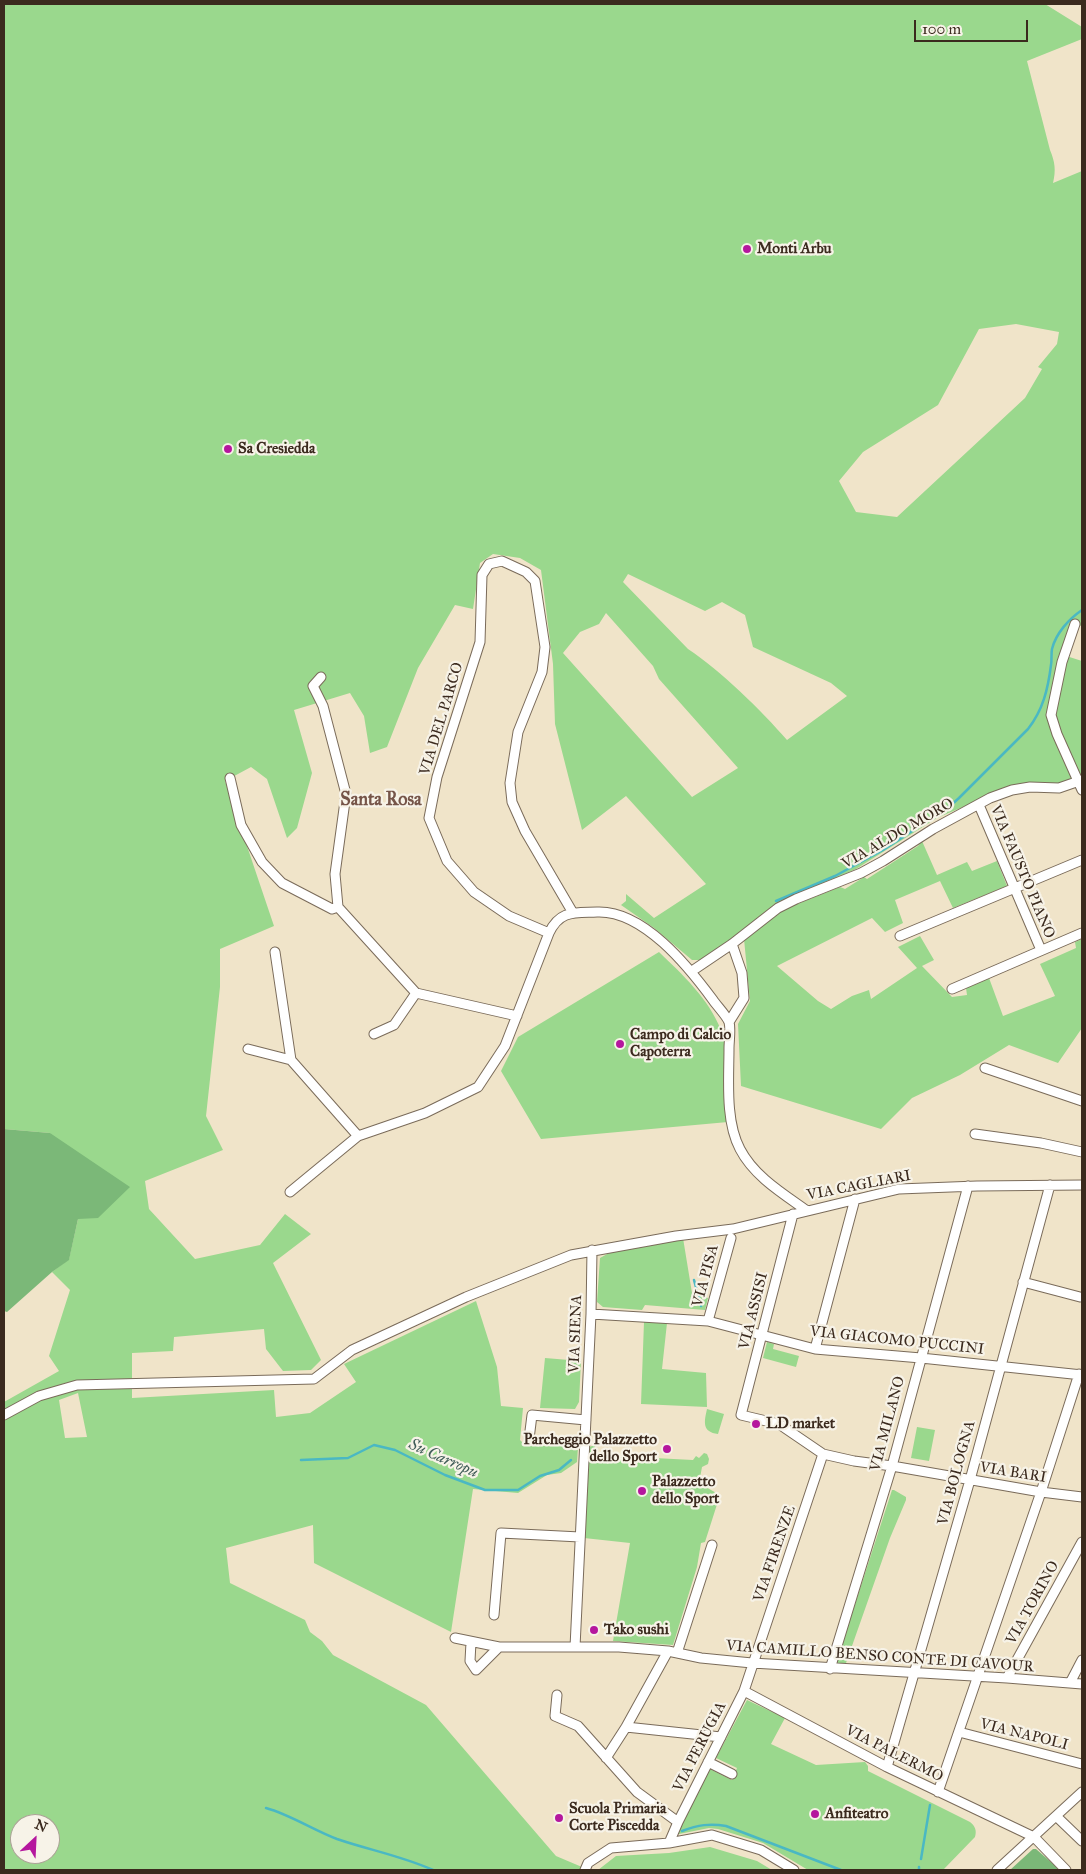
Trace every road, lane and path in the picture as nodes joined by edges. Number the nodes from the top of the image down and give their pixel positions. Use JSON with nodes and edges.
{"nodes":[{"id":1,"x":1075,"y":624,"type":"dead end"},
{"id":2,"x":321,"y":677,"type":"dead end"},
{"id":3,"x":230,"y":778,"type":"dead end"},
{"id":4,"x":1081,"y":784,"type":"edge"},
{"id":5,"x":979,"y":805,"type":"junction"},
{"id":6,"x":1082,"y":860,"type":"edge"},
{"id":7,"x":1014,"y":887,"type":"junction"},
{"id":8,"x":338,"y":907,"type":"junction"},
{"id":9,"x":573,"y":913,"type":"junction"},
{"id":10,"x":549,"y":933,"type":"junction"},
{"id":11,"x":1082,"y":933,"type":"edge"},
{"id":12,"x":900,"y":936,"type":"dead end"},
{"id":13,"x":732,"y":944,"type":"junction"},
{"id":14,"x":1041,"y":950,"type":"junction"},
{"id":15,"x":275,"y":952,"type":"dead end"},
{"id":16,"x":692,"y":971,"type":"junction"},
{"id":17,"x":952,"y":989,"type":"dead end"},
{"id":18,"x":416,"y":993,"type":"junction"},
{"id":19,"x":517,"y":1016,"type":"junction"},
{"id":20,"x":729,"y":1022,"type":"junction"},
{"id":21,"x":374,"y":1034,"type":"dead end"},
{"id":22,"x":248,"y":1049,"type":"dead end"},
{"id":23,"x":291,"y":1060,"type":"junction"},
{"id":24,"x":985,"y":1068,"type":"dead end"},
{"id":25,"x":1082,"y":1101,"type":"edge"},
{"id":26,"x":975,"y":1134,"type":"dead end"},
{"id":27,"x":358,"y":1136,"type":"junction"},
{"id":28,"x":1082,"y":1152,"type":"edge"},
{"id":29,"x":1050,"y":1185,"type":"junction"},
{"id":30,"x":1082,"y":1185,"type":"edge"},
{"id":31,"x":968,"y":1186,"type":"junction"},
{"id":32,"x":290,"y":1192,"type":"dead end"},
{"id":33,"x":855,"y":1200,"type":"junction"},
{"id":34,"x":806,"y":1210,"type":"junction"},
{"id":35,"x":793,"y":1214,"type":"junction"},
{"id":36,"x":732,"y":1234,"type":"junction"},
{"id":37,"x":592,"y":1250,"type":"junction"},
{"id":38,"x":1023,"y":1282,"type":"junction"},
{"id":39,"x":1080,"y":1297,"type":"dead end"},
{"id":40,"x":591,"y":1314,"type":"junction"},
{"id":41,"x":708,"y":1321,"type":"junction"},
{"id":42,"x":762,"y":1336,"type":"junction"},
{"id":43,"x":815,"y":1349,"type":"junction"},
{"id":44,"x":921,"y":1358,"type":"junction"},
{"id":45,"x":1000,"y":1366,"type":"junction"},
{"id":46,"x":1081,"y":1374,"type":"edge"},
{"id":47,"x":4,"y":1415,"type":"edge"},
{"id":48,"x":741,"y":1415,"type":"joint"},
{"id":49,"x":586,"y":1420,"type":"junction"},
{"id":50,"x":530,"y":1439,"type":"dead end"},
{"id":51,"x":823,"y":1454,"type":"junction"},
{"id":52,"x":892,"y":1466,"type":"junction"},
{"id":53,"x":970,"y":1480,"type":"junction"},
{"id":54,"x":1041,"y":1492,"type":"junction"},
{"id":55,"x":1082,"y":1497,"type":"edge"},
{"id":56,"x":580,"y":1537,"type":"junction"},
{"id":57,"x":1082,"y":1542,"type":"edge"},
{"id":58,"x":712,"y":1545,"type":"dead end"},
{"id":59,"x":494,"y":1615,"type":"dead end"},
{"id":60,"x":454,"y":1638,"type":"dead end"},
{"id":61,"x":471,"y":1642,"type":"junction"},
{"id":62,"x":499,"y":1647,"type":"junction"},
{"id":63,"x":575,"y":1647,"type":"junction"},
{"id":64,"x":672,"y":1652,"type":"junction"},
{"id":65,"x":1082,"y":1660,"type":"edge"},
{"id":66,"x":752,"y":1663,"type":"junction"},
{"id":67,"x":830,"y":1669,"type":"junction"},
{"id":68,"x":914,"y":1673,"type":"junction"},
{"id":69,"x":977,"y":1677,"type":"junction"},
{"id":70,"x":1007,"y":1678,"type":"junction"},
{"id":71,"x":1070,"y":1683,"type":"junction"},
{"id":72,"x":1082,"y":1684,"type":"edge"},
{"id":73,"x":744,"y":1691,"type":"junction"},
{"id":74,"x":557,"y":1695,"type":"dead end"},
{"id":75,"x":626,"y":1727,"type":"junction"},
{"id":76,"x":959,"y":1732,"type":"junction"},
{"id":77,"x":721,"y":1737,"type":"junction"},
{"id":78,"x":606,"y":1758,"type":"junction"},
{"id":79,"x":708,"y":1762,"type":"junction"},
{"id":80,"x":1082,"y":1764,"type":"edge"},
{"id":81,"x":887,"y":1767,"type":"junction"},
{"id":82,"x":732,"y":1774,"type":"dead end"},
{"id":83,"x":938,"y":1792,"type":"junction"},
{"id":84,"x":1082,"y":1792,"type":"edge"},
{"id":85,"x":1056,"y":1816,"type":"junction"},
{"id":86,"x":678,"y":1822,"type":"junction"},
{"id":87,"x":1034,"y":1837,"type":"junction"},
{"id":88,"x":1082,"y":1841,"type":"edge"},
{"id":89,"x":669,"y":1843,"type":"junction"},
{"id":90,"x":587,"y":1867,"type":"edge"},
{"id":91,"x":794,"y":1870,"type":"edge"},
{"id":92,"x":997,"y":1870,"type":"edge"},
{"id":93,"x":1066,"y":1870,"type":"edge"}],
"edges":[{"from":1,"to":4,"type":"street"},
{"from":2,"to":8,"type":"street"},
{"from":3,"to":8,"type":"street"},
{"from":4,"to":5,"type":"street","name":"VIA ALDO MORO"},
{"from":5,"to":7,"type":"street","name":"VIA FAUSTO PIANO"},
{"from":5,"to":13,"type":"street","name":"VIA ALDO MORO"},
{"from":6,"to":7,"type":"street"},
{"from":7,"to":12,"type":"street"},
{"from":7,"to":14,"type":"street","name":"VIA FAUSTO PIANO"},
{"from":8,"to":18,"type":"street"},
{"from":9,"to":10,"type":"street"},
{"from":9,"to":10,"type":"street","name":"VIA DEL PARCO"},
{"from":9,"to":16,"type":"street"},
{"from":10,"to":19,"type":"street"},
{"from":11,"to":14,"type":"street","name":"VIA FAUSTO PIANO"},
{"from":13,"to":16,"type":"street","name":"VIA ALDO MORO"},
{"from":13,"to":20,"type":"street"},
{"from":14,"to":17,"type":"street","name":"VIA FAUSTO PIANO"},
{"from":15,"to":23,"type":"street"},
{"from":16,"to":20,"type":"street"},
{"from":18,"to":19,"type":"street"},
{"from":18,"to":21,"type":"street"},
{"from":19,"to":27,"type":"street"},
{"from":20,"to":34,"type":"street"},
{"from":22,"to":23,"type":"street"},
{"from":23,"to":27,"type":"street"},
{"from":24,"to":25,"type":"street"},
{"from":26,"to":28,"type":"street"},
{"from":27,"to":32,"type":"street"},
{"from":29,"to":30,"type":"street","name":"VIA CAGLIARI"},
{"from":29,"to":31,"type":"street","name":"VIA CAGLIARI"},
{"from":29,"to":38,"type":"street","name":"VIA BOLOGNA"},
{"from":31,"to":33,"type":"street","name":"VIA CAGLIARI"},
{"from":31,"to":44,"type":"street","name":"VIA MILANO"},
{"from":33,"to":34,"type":"street","name":"VIA CAGLIARI"},
{"from":33,"to":43,"type":"street"},
{"from":34,"to":35,"type":"street","name":"VIA CAGLIARI"},
{"from":35,"to":36,"type":"street","name":"VIA CAGLIARI"},
{"from":35,"to":42,"type":"street","name":"VIA ASSISI"},
{"from":36,"to":37,"type":"street","name":"VIA CAGLIARI"},
{"from":36,"to":41,"type":"street","name":"VIA PISA"},
{"from":37,"to":40,"type":"street","name":"VIA SIENA"},
{"from":37,"to":47,"type":"street","name":"VIA CAGLIARI"},
{"from":38,"to":39,"type":"street"},
{"from":38,"to":45,"type":"street","name":"VIA BOLOGNA"},
{"from":40,"to":41,"type":"street","name":"VIA GIACOMO PUCCINI"},
{"from":40,"to":49,"type":"street","name":"VIA SIENA"},
{"from":41,"to":42,"type":"street","name":"VIA GIACOMO PUCCINI"},
{"from":42,"to":43,"type":"street","name":"VIA GIACOMO PUCCINI"},
{"from":42,"to":48,"type":"street","name":"VIA ASSISI"},
{"from":43,"to":44,"type":"street","name":"VIA GIACOMO PUCCINI"},
{"from":44,"to":45,"type":"street","name":"VIA GIACOMO PUCCINI"},
{"from":44,"to":52,"type":"street","name":"VIA MILANO"},
{"from":45,"to":46,"type":"street","name":"VIA GIACOMO PUCCINI"},
{"from":45,"to":53,"type":"street","name":"VIA BOLOGNA"},
{"from":46,"to":54,"type":"street"},
{"from":48,"to":51,"type":"street","name":"VIA BARI"},
{"from":49,"to":50,"type":"street"},
{"from":49,"to":56,"type":"street","name":"VIA SIENA"},
{"from":51,"to":52,"type":"street","name":"VIA BARI"},
{"from":51,"to":66,"type":"street","name":"VIA FIRENZE"},
{"from":52,"to":53,"type":"street","name":"VIA BARI"},
{"from":52,"to":67,"type":"street","name":"VIA MILANO"},
{"from":53,"to":54,"type":"street","name":"VIA BARI"},
{"from":53,"to":68,"type":"street","name":"VIA BOLOGNA"},
{"from":54,"to":55,"type":"street","name":"VIA BARI"},
{"from":54,"to":69,"type":"street"},
{"from":56,"to":59,"type":"street"},
{"from":56,"to":63,"type":"street","name":"VIA SIENA"},
{"from":57,"to":70,"type":"street","name":"VIA TORINO"},
{"from":58,"to":64,"type":"street"},
{"from":60,"to":61,"type":"street","name":"VIA CAMILLO BENSO CONTE DI CAVOUR"},
{"from":61,"to":62,"type":"street","name":"VIA CAMILLO BENSO CONTE DI CAVOUR"},
{"from":61,"to":62,"type":"street"},
{"from":62,"to":63,"type":"street","name":"VIA CAMILLO BENSO CONTE DI CAVOUR"},
{"from":63,"to":64,"type":"street","name":"VIA CAMILLO BENSO CONTE DI CAVOUR"},
{"from":64,"to":66,"type":"street","name":"VIA CAMILLO BENSO CONTE DI CAVOUR"},
{"from":64,"to":75,"type":"street"},
{"from":65,"to":71,"type":"street"},
{"from":66,"to":67,"type":"street","name":"VIA CAMILLO BENSO CONTE DI CAVOUR"},
{"from":66,"to":73,"type":"street","name":"VIA PERUGIA"},
{"from":67,"to":68,"type":"street","name":"VIA CAMILLO BENSO CONTE DI CAVOUR"},
{"from":68,"to":69,"type":"street","name":"VIA CAMILLO BENSO CONTE DI CAVOUR"},
{"from":68,"to":81,"type":"street","name":"VIA BOLOGNA"},
{"from":69,"to":70,"type":"street","name":"VIA CAMILLO BENSO CONTE DI CAVOUR"},
{"from":69,"to":76,"type":"street"},
{"from":70,"to":71,"type":"street","name":"VIA CAMILLO BENSO CONTE DI CAVOUR"},
{"from":71,"to":72,"type":"street","name":"VIA CAMILLO BENSO CONTE DI CAVOUR"},
{"from":73,"to":77,"type":"street","name":"VIA PERUGIA"},
{"from":73,"to":81,"type":"street","name":"VIA PALERMO"},
{"from":74,"to":78,"type":"street"},
{"from":75,"to":77,"type":"street"},
{"from":75,"to":78,"type":"street"},
{"from":76,"to":80,"type":"street","name":"VIA NAPOLI"},
{"from":76,"to":83,"type":"street"},
{"from":77,"to":79,"type":"street","name":"VIA PERUGIA"},
{"from":78,"to":86,"type":"street"},
{"from":79,"to":82,"type":"street"},
{"from":79,"to":86,"type":"street","name":"VIA PERUGIA"},
{"from":81,"to":83,"type":"street","name":"VIA PALERMO"},
{"from":83,"to":87,"type":"street","name":"VIA PALERMO"},
{"from":84,"to":85,"type":"street"},
{"from":85,"to":87,"type":"street"},
{"from":85,"to":88,"type":"street"},
{"from":86,"to":89,"type":"street","name":"VIA PERUGIA"},
{"from":87,"to":92,"type":"street"},
{"from":87,"to":93,"type":"street"},
{"from":89,"to":90,"type":"street"},
{"from":89,"to":91,"type":"street"}]}
